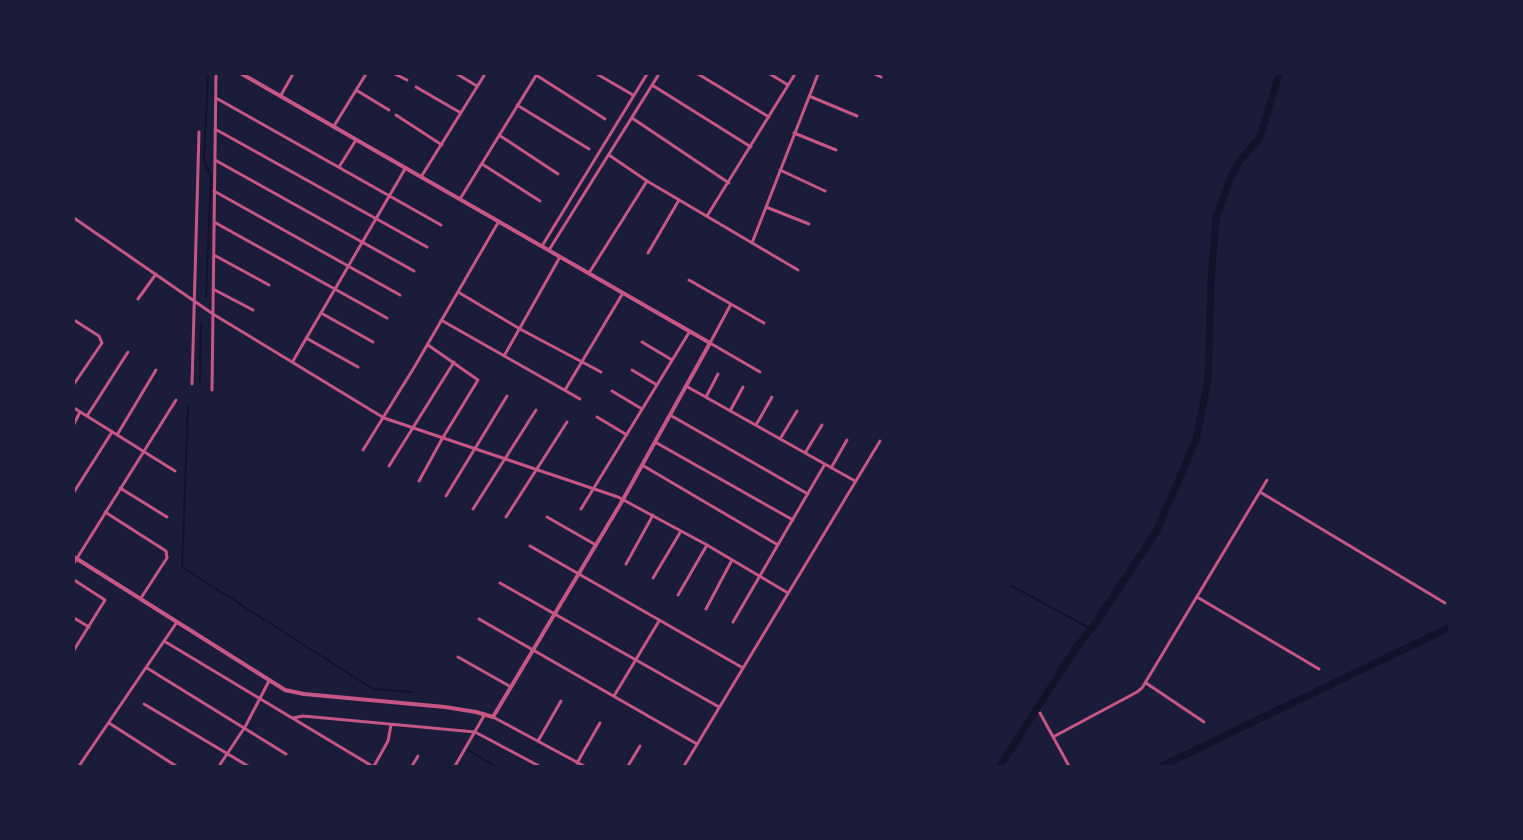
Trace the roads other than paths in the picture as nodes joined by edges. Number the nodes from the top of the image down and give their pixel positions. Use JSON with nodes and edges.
{"nodes":[{"id":1,"x":216,"y":74,"type":"edge"},
{"id":2,"x":242,"y":74,"type":"edge"},
{"id":3,"x":293,"y":74,"type":"edge"},
{"id":4,"x":366,"y":74,"type":"edge"},
{"id":5,"x":395,"y":74,"type":"edge"},
{"id":6,"x":457,"y":74,"type":"edge"},
{"id":7,"x":485,"y":74,"type":"edge"},
{"id":8,"x":536,"y":74,"type":"edge"},
{"id":9,"x":597,"y":74,"type":"edge"},
{"id":10,"x":646,"y":74,"type":"edge"},
{"id":11,"x":659,"y":74,"type":"edge"},
{"id":12,"x":698,"y":74,"type":"edge"},
{"id":13,"x":770,"y":74,"type":"edge"},
{"id":14,"x":795,"y":74,"type":"edge"},
{"id":15,"x":818,"y":74,"type":"edge"},
{"id":16,"x":875,"y":74,"type":"edge"},
{"id":17,"x":248,"y":75,"type":"edge"},
{"id":18,"x":881,"y":77,"type":"dead end"},
{"id":19,"x":407,"y":80,"type":"dead end"},
{"id":20,"x":652,"y":85,"type":"junction"},
{"id":21,"x":788,"y":85,"type":"junction"},
{"id":22,"x":477,"y":86,"type":"junction"},
{"id":23,"x":416,"y":87,"type":"dead end"},
{"id":24,"x":356,"y":90,"type":"junction"},
{"id":25,"x":633,"y":95,"type":"junction"},
{"id":26,"x":281,"y":96,"type":"junction"},
{"id":27,"x":808,"y":96,"type":"junction"},
{"id":28,"x":216,"y":98,"type":"junction"},
{"id":29,"x":517,"y":105,"type":"junction"},
{"id":30,"x":389,"y":110,"type":"dead end"},
{"id":31,"x":461,"y":114,"type":"junction"},
{"id":32,"x":396,"y":115,"type":"dead end"},
{"id":33,"x":857,"y":116,"type":"dead end"},
{"id":34,"x":769,"y":117,"type":"junction"},
{"id":35,"x":632,"y":118,"type":"junction"},
{"id":36,"x":605,"y":119,"type":"dead end"},
{"id":37,"x":334,"y":126,"type":"junction"},
{"id":38,"x":215,"y":129,"type":"junction"},
{"id":39,"x":199,"y":132,"type":"dead end"},
{"id":40,"x":794,"y":133,"type":"junction"},
{"id":41,"x":499,"y":135,"type":"junction"},
{"id":42,"x":356,"y":140,"type":"junction"},
{"id":43,"x":442,"y":145,"type":"junction"},
{"id":44,"x":751,"y":147,"type":"junction"},
{"id":45,"x":589,"y":148,"type":"dead end"},
{"id":46,"x":836,"y":150,"type":"dead end"},
{"id":47,"x":609,"y":154,"type":"junction"},
{"id":48,"x":215,"y":160,"type":"junction"},
{"id":49,"x":482,"y":164,"type":"junction"},
{"id":50,"x":339,"y":167,"type":"junction"},
{"id":51,"x":406,"y":168,"type":"junction"},
{"id":52,"x":780,"y":169,"type":"junction"},
{"id":53,"x":558,"y":174,"type":"dead end"},
{"id":54,"x":421,"y":177,"type":"junction"},
{"id":55,"x":647,"y":181,"type":"junction"},
{"id":56,"x":729,"y":183,"type":"junction"},
{"id":57,"x":214,"y":191,"type":"junction"},
{"id":58,"x":825,"y":191,"type":"dead end"},
{"id":59,"x":389,"y":195,"type":"junction"},
{"id":60,"x":460,"y":199,"type":"junction"},
{"id":61,"x":679,"y":200,"type":"junction"},
{"id":62,"x":540,"y":201,"type":"dead end"},
{"id":63,"x":765,"y":207,"type":"junction"},
{"id":64,"x":707,"y":216,"type":"junction"},
{"id":65,"x":74,"y":218,"type":"edge"},
{"id":66,"x":376,"y":218,"type":"junction"},
{"id":67,"x":499,"y":221,"type":"junction"},
{"id":68,"x":214,"y":222,"type":"junction"},
{"id":69,"x":808,"y":224,"type":"dead end"},
{"id":70,"x":441,"y":225,"type":"dead end"},
{"id":71,"x":362,"y":241,"type":"junction"},
{"id":72,"x":752,"y":243,"type":"junction"},
{"id":73,"x":542,"y":246,"type":"junction"},
{"id":74,"x":427,"y":247,"type":"dead end"},
{"id":75,"x":549,"y":250,"type":"junction"},
{"id":76,"x":648,"y":253,"type":"dead end"},
{"id":77,"x":213,"y":255,"type":"junction"},
{"id":78,"x":560,"y":257,"type":"junction"},
{"id":79,"x":349,"y":264,"type":"junction"},
{"id":80,"x":798,"y":270,"type":"dead end"},
{"id":81,"x":414,"y":271,"type":"dead end"},
{"id":82,"x":589,"y":273,"type":"junction"},
{"id":83,"x":156,"y":274,"type":"junction"},
{"id":84,"x":689,"y":280,"type":"dead end"},
{"id":85,"x":269,"y":285,"type":"dead end"},
{"id":86,"x":213,"y":289,"type":"junction"},
{"id":87,"x":336,"y":290,"type":"junction"},
{"id":88,"x":458,"y":292,"type":"junction"},
{"id":89,"x":623,"y":293,"type":"junction"},
{"id":90,"x":400,"y":295,"type":"dead end"},
{"id":91,"x":138,"y":298,"type":"dead end"},
{"id":92,"x":194,"y":302,"type":"junction"},
{"id":93,"x":731,"y":304,"type":"junction"},
{"id":94,"x":253,"y":310,"type":"dead end"},
{"id":95,"x":321,"y":313,"type":"junction"},
{"id":96,"x":213,"y":314,"type":"junction"},
{"id":97,"x":387,"y":318,"type":"dead end"},
{"id":98,"x":74,"y":320,"type":"edge"},
{"id":99,"x":441,"y":320,"type":"junction"},
{"id":100,"x":764,"y":323,"type":"dead end"},
{"id":101,"x":520,"y":329,"type":"junction"},
{"id":102,"x":690,"y":331,"type":"junction"},
{"id":103,"x":306,"y":338,"type":"junction"},
{"id":104,"x":373,"y":342,"type":"dead end"},
{"id":105,"x":642,"y":342,"type":"dead end"},
{"id":106,"x":710,"y":343,"type":"junction"},
{"id":107,"x":428,"y":345,"type":"junction"},
{"id":108,"x":128,"y":352,"type":"dead end"},
{"id":109,"x":504,"y":356,"type":"junction"},
{"id":110,"x":672,"y":360,"type":"junction"},
{"id":111,"x":293,"y":361,"type":"junction"},
{"id":112,"x":582,"y":361,"type":"junction"},
{"id":113,"x":454,"y":362,"type":"junction"},
{"id":114,"x":358,"y":367,"type":"dead end"},
{"id":115,"x":156,"y":370,"type":"dead end"},
{"id":116,"x":632,"y":370,"type":"dead end"},
{"id":117,"x":601,"y":372,"type":"dead end"},
{"id":118,"x":760,"y":372,"type":"dead end"},
{"id":119,"x":718,"y":374,"type":"dead end"},
{"id":120,"x":74,"y":384,"type":"edge"},
{"id":121,"x":192,"y":384,"type":"dead end"},
{"id":122,"x":657,"y":385,"type":"junction"},
{"id":123,"x":686,"y":386,"type":"junction"},
{"id":124,"x":743,"y":387,"type":"dead end"},
{"id":125,"x":212,"y":390,"type":"dead end"},
{"id":126,"x":565,"y":390,"type":"junction"},
{"id":127,"x":612,"y":391,"type":"dead end"},
{"id":128,"x":507,"y":396,"type":"dead end"},
{"id":129,"x":706,"y":397,"type":"junction"},
{"id":130,"x":772,"y":397,"type":"dead end"},
{"id":131,"x":580,"y":399,"type":"dead end"},
{"id":132,"x":176,"y":400,"type":"dead end"},
{"id":133,"x":74,"y":408,"type":"edge"},
{"id":134,"x":642,"y":409,"type":"junction"},
{"id":135,"x":536,"y":410,"type":"dead end"},
{"id":136,"x":730,"y":411,"type":"junction"},
{"id":137,"x":797,"y":411,"type":"dead end"},
{"id":138,"x":80,"y":412,"type":"junction"},
{"id":139,"x":87,"y":416,"type":"junction"},
{"id":140,"x":670,"y":416,"type":"junction"},
{"id":141,"x":597,"y":417,"type":"dead end"},
{"id":142,"x":384,"y":418,"type":"junction"},
{"id":143,"x":567,"y":422,"type":"dead end"},
{"id":144,"x":74,"y":424,"type":"edge"},
{"id":145,"x":756,"y":425,"type":"junction"},
{"id":146,"x":822,"y":425,"type":"dead end"},
{"id":147,"x":413,"y":429,"type":"junction"},
{"id":148,"x":112,"y":432,"type":"junction"},
{"id":149,"x":117,"y":435,"type":"junction"},
{"id":150,"x":627,"y":435,"type":"junction"},
{"id":151,"x":442,"y":438,"type":"junction"},
{"id":152,"x":780,"y":439,"type":"junction"},
{"id":153,"x":847,"y":440,"type":"dead end"},
{"id":154,"x":880,"y":441,"type":"dead end"},
{"id":155,"x":655,"y":442,"type":"junction"},
{"id":156,"x":474,"y":449,"type":"junction"},
{"id":157,"x":363,"y":450,"type":"dead end"},
{"id":158,"x":144,"y":451,"type":"junction"},
{"id":159,"x":805,"y":453,"type":"junction"},
{"id":160,"x":506,"y":459,"type":"junction"},
{"id":161,"x":825,"y":464,"type":"junction"},
{"id":162,"x":642,"y":465,"type":"junction"},
{"id":163,"x":389,"y":466,"type":"dead end"},
{"id":164,"x":831,"y":468,"type":"junction"},
{"id":165,"x":537,"y":470,"type":"junction"},
{"id":166,"x":175,"y":471,"type":"dead end"},
{"id":167,"x":419,"y":480,"type":"dead end"},
{"id":168,"x":1267,"y":480,"type":"dead end"},
{"id":169,"x":855,"y":482,"type":"junction"},
{"id":170,"x":120,"y":488,"type":"junction"},
{"id":171,"x":594,"y":488,"type":"junction"},
{"id":172,"x":74,"y":492,"type":"edge"},
{"id":173,"x":1260,"y":492,"type":"junction"},
{"id":174,"x":808,"y":494,"type":"junction"},
{"id":175,"x":446,"y":496,"type":"dead end"},
{"id":176,"x":623,"y":499,"type":"junction"},
{"id":177,"x":473,"y":509,"type":"dead end"},
{"id":178,"x":581,"y":509,"type":"dead end"},
{"id":179,"x":105,"y":512,"type":"junction"},
{"id":180,"x":653,"y":515,"type":"junction"},
{"id":181,"x":167,"y":517,"type":"dead end"},
{"id":182,"x":506,"y":517,"type":"dead end"},
{"id":183,"x":547,"y":517,"type":"dead end"},
{"id":184,"x":793,"y":520,"type":"junction"},
{"id":185,"x":681,"y":531,"type":"junction"},
{"id":186,"x":596,"y":545,"type":"junction"},
{"id":187,"x":707,"y":545,"type":"junction"},
{"id":188,"x":778,"y":545,"type":"junction"},
{"id":189,"x":530,"y":546,"type":"dead end"},
{"id":190,"x":74,"y":560,"type":"edge"},
{"id":191,"x":732,"y":560,"type":"junction"},
{"id":192,"x":626,"y":564,"type":"dead end"},
{"id":193,"x":578,"y":574,"type":"junction"},
{"id":194,"x":759,"y":577,"type":"junction"},
{"id":195,"x":653,"y":578,"type":"dead end"},
{"id":196,"x":74,"y":580,"type":"edge"},
{"id":197,"x":500,"y":583,"type":"dead end"},
{"id":198,"x":788,"y":593,"type":"junction"},
{"id":199,"x":678,"y":595,"type":"dead end"},
{"id":200,"x":1197,"y":597,"type":"junction"},
{"id":201,"x":141,"y":598,"type":"junction"},
{"id":202,"x":1445,"y":603,"type":"dead end"},
{"id":203,"x":705,"y":609,"type":"dead end"},
{"id":204,"x":555,"y":613,"type":"junction"},
{"id":205,"x":74,"y":618,"type":"edge"},
{"id":206,"x":478,"y":619,"type":"dead end"},
{"id":207,"x":177,"y":621,"type":"junction"},
{"id":208,"x":658,"y":621,"type":"junction"},
{"id":209,"x":733,"y":622,"type":"dead end"},
{"id":210,"x":88,"y":627,"type":"junction"},
{"id":211,"x":164,"y":641,"type":"junction"},
{"id":212,"x":74,"y":650,"type":"edge"},
{"id":213,"x":533,"y":650,"type":"junction"},
{"id":214,"x":458,"y":657,"type":"dead end"},
{"id":215,"x":635,"y":659,"type":"junction"},
{"id":216,"x":146,"y":668,"type":"junction"},
{"id":217,"x":743,"y":668,"type":"junction"},
{"id":218,"x":1319,"y":669,"type":"dead end"},
{"id":219,"x":269,"y":681,"type":"junction"},
{"id":220,"x":1145,"y":683,"type":"junction"},
{"id":221,"x":511,"y":687,"type":"junction"},
{"id":222,"x":614,"y":696,"type":"junction"},
{"id":223,"x":259,"y":699,"type":"junction"},
{"id":224,"x":561,"y":701,"type":"dead end"},
{"id":225,"x":144,"y":704,"type":"dead end"},
{"id":226,"x":719,"y":707,"type":"junction"},
{"id":227,"x":1040,"y":713,"type":"dead end"},
{"id":228,"x":486,"y":714,"type":"junction"},
{"id":229,"x":493,"y":717,"type":"junction"},
{"id":230,"x":293,"y":718,"type":"junction"},
{"id":231,"x":1204,"y":722,"type":"dead end"},
{"id":232,"x":109,"y":723,"type":"junction"},
{"id":233,"x":600,"y":723,"type":"dead end"},
{"id":234,"x":392,"y":725,"type":"junction"},
{"id":235,"x":244,"y":727,"type":"junction"},
{"id":236,"x":476,"y":732,"type":"junction"},
{"id":237,"x":1053,"y":737,"type":"junction"},
{"id":238,"x":538,"y":741,"type":"junction"},
{"id":239,"x":697,"y":744,"type":"junction"},
{"id":240,"x":640,"y":746,"type":"dead end"},
{"id":241,"x":227,"y":753,"type":"junction"},
{"id":242,"x":286,"y":754,"type":"dead end"},
{"id":243,"x":418,"y":756,"type":"dead end"},
{"id":244,"x":577,"y":763,"type":"junction"},
{"id":245,"x":79,"y":766,"type":"edge"},
{"id":246,"x":176,"y":766,"type":"edge"},
{"id":247,"x":219,"y":766,"type":"edge"},
{"id":248,"x":248,"y":766,"type":"edge"},
{"id":249,"x":373,"y":766,"type":"edge"},
{"id":250,"x":412,"y":766,"type":"edge"},
{"id":251,"x":455,"y":766,"type":"edge"},
{"id":252,"x":539,"y":766,"type":"edge"},
{"id":253,"x":584,"y":766,"type":"edge"},
{"id":254,"x":628,"y":766,"type":"edge"},
{"id":255,"x":684,"y":766,"type":"edge"},
{"id":256,"x":1069,"y":766,"type":"edge"}],
"edges":[{"from":1,"to":28,"type":"street"},
{"from":2,"to":17,"type":"street"},
{"from":3,"to":26,"type":"street"},
{"from":4,"to":24,"type":"street"},
{"from":5,"to":19,"type":"street"},
{"from":6,"to":22,"type":"street"},
{"from":7,"to":22,"type":"street"},
{"from":8,"to":29,"type":"street"},
{"from":8,"to":36,"type":"street"},
{"from":9,"to":25,"type":"street"},
{"from":10,"to":25,"type":"street"},
{"from":11,"to":20,"type":"street"},
{"from":12,"to":34,"type":"street"},
{"from":13,"to":21,"type":"street"},
{"from":14,"to":21,"type":"street"},
{"from":15,"to":27,"type":"street"},
{"from":16,"to":18,"type":"street"},
{"from":17,"to":26,"type":"street"},
{"from":20,"to":35,"type":"street"},
{"from":20,"to":44,"type":"street"},
{"from":21,"to":34,"type":"street"},
{"from":22,"to":31,"type":"street"},
{"from":23,"to":31,"type":"street"},
{"from":24,"to":30,"type":"street"},
{"from":24,"to":37,"type":"street"},
{"from":25,"to":73,"type":"street"},
{"from":26,"to":37,"type":"street"},
{"from":27,"to":33,"type":"street"},
{"from":27,"to":40,"type":"street"},
{"from":28,"to":38,"type":"street"},
{"from":28,"to":50,"type":"street"},
{"from":29,"to":41,"type":"street"},
{"from":29,"to":45,"type":"street"},
{"from":31,"to":43,"type":"street"},
{"from":32,"to":43,"type":"street"},
{"from":34,"to":44,"type":"street"},
{"from":35,"to":47,"type":"street"},
{"from":35,"to":56,"type":"street"},
{"from":37,"to":42,"type":"street"},
{"from":38,"to":48,"type":"street"},
{"from":38,"to":66,"type":"street"},
{"from":39,"to":92,"type":"street"},
{"from":40,"to":46,"type":"street"},
{"from":40,"to":52,"type":"street"},
{"from":41,"to":49,"type":"street"},
{"from":41,"to":53,"type":"street"},
{"from":42,"to":50,"type":"street"},
{"from":42,"to":51,"type":"street"},
{"from":43,"to":54,"type":"street"},
{"from":44,"to":56,"type":"street"},
{"from":47,"to":55,"type":"street"},
{"from":47,"to":75,"type":"street"},
{"from":48,"to":57,"type":"street"},
{"from":48,"to":71,"type":"street"},
{"from":49,"to":60,"type":"street"},
{"from":49,"to":62,"type":"street"},
{"from":50,"to":59,"type":"street"},
{"from":51,"to":54,"type":"street"},
{"from":51,"to":59,"type":"street"},
{"from":52,"to":58,"type":"street"},
{"from":52,"to":63,"type":"street"},
{"from":54,"to":60,"type":"street"},
{"from":55,"to":61,"type":"street"},
{"from":55,"to":82,"type":"street"},
{"from":56,"to":64,"type":"street"},
{"from":57,"to":68,"type":"street"},
{"from":57,"to":79,"type":"street"},
{"from":59,"to":66,"type":"street"},
{"from":59,"to":70,"type":"street"},
{"from":60,"to":67,"type":"street"},
{"from":61,"to":64,"type":"street"},
{"from":61,"to":76,"type":"street"},
{"from":63,"to":69,"type":"street"},
{"from":63,"to":72,"type":"street"},
{"from":64,"to":72,"type":"street"},
{"from":65,"to":83,"type":"street"},
{"from":66,"to":71,"type":"street"},
{"from":66,"to":74,"type":"street"},
{"from":67,"to":73,"type":"street"},
{"from":67,"to":88,"type":"street"},
{"from":68,"to":77,"type":"street"},
{"from":68,"to":87,"type":"street"},
{"from":71,"to":79,"type":"street"},
{"from":71,"to":81,"type":"street"},
{"from":72,"to":80,"type":"street"},
{"from":73,"to":75,"type":"street"},
{"from":75,"to":78,"type":"street"},
{"from":77,"to":85,"type":"street"},
{"from":77,"to":86,"type":"street"},
{"from":78,"to":82,"type":"street"},
{"from":78,"to":101,"type":"street"},
{"from":79,"to":87,"type":"street"},
{"from":79,"to":90,"type":"street"},
{"from":82,"to":89,"type":"street"},
{"from":83,"to":91,"type":"street"},
{"from":83,"to":92,"type":"street"},
{"from":84,"to":93,"type":"street"},
{"from":86,"to":94,"type":"street"},
{"from":86,"to":96,"type":"street"},
{"from":87,"to":95,"type":"street"},
{"from":87,"to":97,"type":"street"},
{"from":88,"to":99,"type":"street"},
{"from":88,"to":101,"type":"street"},
{"from":89,"to":102,"type":"street"},
{"from":89,"to":112,"type":"street"},
{"from":92,"to":96,"type":"street"},
{"from":92,"to":121,"type":"street"},
{"from":93,"to":100,"type":"street"},
{"from":93,"to":106,"type":"street"},
{"from":95,"to":103,"type":"street"},
{"from":95,"to":104,"type":"street"},
{"from":96,"to":111,"type":"street"},
{"from":96,"to":125,"type":"street"},
{"from":98,"to":120,"type":"street"},
{"from":99,"to":107,"type":"street"},
{"from":99,"to":109,"type":"street"},
{"from":101,"to":109,"type":"street"},
{"from":101,"to":112,"type":"street"},
{"from":102,"to":106,"type":"street"},
{"from":102,"to":110,"type":"street"},
{"from":103,"to":111,"type":"street"},
{"from":103,"to":114,"type":"street"},
{"from":105,"to":110,"type":"street"},
{"from":106,"to":118,"type":"street"},
{"from":106,"to":123,"type":"street"},
{"from":107,"to":113,"type":"street"},
{"from":107,"to":142,"type":"street"},
{"from":108,"to":139,"type":"street"},
{"from":109,"to":126,"type":"street"},
{"from":110,"to":122,"type":"street"},
{"from":111,"to":142,"type":"street"},
{"from":112,"to":117,"type":"street"},
{"from":112,"to":126,"type":"street"},
{"from":113,"to":147,"type":"street"},
{"from":113,"to":151,"type":"street"},
{"from":115,"to":149,"type":"street"},
{"from":116,"to":122,"type":"street"},
{"from":119,"to":129,"type":"street"},
{"from":122,"to":134,"type":"street"},
{"from":123,"to":129,"type":"street"},
{"from":123,"to":140,"type":"street"},
{"from":124,"to":136,"type":"street"},
{"from":126,"to":131,"type":"street"},
{"from":127,"to":134,"type":"street"},
{"from":128,"to":156,"type":"street"},
{"from":129,"to":136,"type":"street"},
{"from":130,"to":145,"type":"street"},
{"from":132,"to":158,"type":"street"},
{"from":133,"to":138,"type":"street"},
{"from":134,"to":150,"type":"street"},
{"from":135,"to":160,"type":"street"},
{"from":136,"to":145,"type":"street"},
{"from":137,"to":152,"type":"street"},
{"from":138,"to":139,"type":"street"},
{"from":138,"to":144,"type":"street"},
{"from":139,"to":148,"type":"street"},
{"from":140,"to":155,"type":"street"},
{"from":140,"to":174,"type":"street"},
{"from":141,"to":150,"type":"street"},
{"from":142,"to":147,"type":"street"},
{"from":142,"to":157,"type":"street"},
{"from":143,"to":165,"type":"street"},
{"from":145,"to":152,"type":"street"},
{"from":146,"to":159,"type":"street"},
{"from":147,"to":151,"type":"street"},
{"from":147,"to":163,"type":"street"},
{"from":148,"to":149,"type":"street"},
{"from":148,"to":172,"type":"street"},
{"from":149,"to":158,"type":"street"},
{"from":150,"to":171,"type":"street"},
{"from":151,"to":156,"type":"street"},
{"from":151,"to":167,"type":"street"},
{"from":152,"to":159,"type":"street"},
{"from":153,"to":164,"type":"street"},
{"from":154,"to":169,"type":"street"},
{"from":155,"to":162,"type":"street"},
{"from":155,"to":184,"type":"street"},
{"from":156,"to":160,"type":"street"},
{"from":156,"to":175,"type":"street"},
{"from":158,"to":166,"type":"street"},
{"from":158,"to":170,"type":"street"},
{"from":159,"to":161,"type":"street"},
{"from":160,"to":165,"type":"street"},
{"from":160,"to":177,"type":"street"},
{"from":161,"to":164,"type":"street"},
{"from":161,"to":174,"type":"street"},
{"from":162,"to":176,"type":"street"},
{"from":162,"to":188,"type":"street"},
{"from":164,"to":169,"type":"street"},
{"from":165,"to":171,"type":"street"},
{"from":165,"to":182,"type":"street"},
{"from":168,"to":173,"type":"street"},
{"from":169,"to":198,"type":"street"},
{"from":170,"to":179,"type":"street"},
{"from":170,"to":181,"type":"street"},
{"from":171,"to":176,"type":"street"},
{"from":171,"to":178,"type":"street"},
{"from":173,"to":200,"type":"street"},
{"from":173,"to":202,"type":"street"},
{"from":174,"to":184,"type":"street"},
{"from":176,"to":180,"type":"street"},
{"from":176,"to":186,"type":"street"},
{"from":179,"to":190,"type":"street"},
{"from":179,"to":201,"type":"street"},
{"from":180,"to":185,"type":"street"},
{"from":180,"to":192,"type":"street"},
{"from":183,"to":186,"type":"street"},
{"from":184,"to":188,"type":"street"},
{"from":185,"to":187,"type":"street"},
{"from":185,"to":195,"type":"street"},
{"from":186,"to":193,"type":"street"},
{"from":187,"to":191,"type":"street"},
{"from":187,"to":199,"type":"street"},
{"from":188,"to":194,"type":"street"},
{"from":189,"to":193,"type":"street"},
{"from":190,"to":201,"type":"street"},
{"from":191,"to":194,"type":"street"},
{"from":191,"to":203,"type":"street"},
{"from":193,"to":204,"type":"street"},
{"from":193,"to":208,"type":"street"},
{"from":194,"to":198,"type":"street"},
{"from":194,"to":209,"type":"street"},
{"from":196,"to":210,"type":"street"},
{"from":197,"to":204,"type":"street"},
{"from":198,"to":217,"type":"street"},
{"from":200,"to":218,"type":"street"},
{"from":200,"to":220,"type":"street"},
{"from":201,"to":207,"type":"street"},
{"from":204,"to":213,"type":"street"},
{"from":204,"to":215,"type":"street"},
{"from":205,"to":210,"type":"street"},
{"from":206,"to":213,"type":"street"},
{"from":207,"to":211,"type":"street"},
{"from":207,"to":219,"type":"street"},
{"from":208,"to":215,"type":"street"},
{"from":208,"to":217,"type":"street"},
{"from":210,"to":212,"type":"street"},
{"from":211,"to":216,"type":"street"},
{"from":211,"to":223,"type":"street"},
{"from":213,"to":221,"type":"street"},
{"from":213,"to":222,"type":"street"},
{"from":214,"to":221,"type":"street"},
{"from":215,"to":222,"type":"street"},
{"from":215,"to":226,"type":"street"},
{"from":216,"to":232,"type":"street"},
{"from":216,"to":235,"type":"street"},
{"from":217,"to":226,"type":"street"},
{"from":219,"to":223,"type":"street"},
{"from":219,"to":228,"type":"street"},
{"from":220,"to":231,"type":"street"},
{"from":220,"to":237,"type":"street"},
{"from":221,"to":229,"type":"street"},
{"from":222,"to":239,"type":"street"},
{"from":223,"to":230,"type":"street"},
{"from":223,"to":235,"type":"street"},
{"from":224,"to":238,"type":"street"},
{"from":225,"to":241,"type":"street"},
{"from":226,"to":239,"type":"street"},
{"from":227,"to":237,"type":"street"},
{"from":228,"to":229,"type":"street"},
{"from":228,"to":236,"type":"street"},
{"from":229,"to":238,"type":"street"},
{"from":230,"to":234,"type":"street"},
{"from":230,"to":249,"type":"street"},
{"from":232,"to":245,"type":"street"},
{"from":232,"to":246,"type":"street"},
{"from":233,"to":244,"type":"street"},
{"from":234,"to":236,"type":"street"},
{"from":234,"to":249,"type":"street"},
{"from":235,"to":241,"type":"street"},
{"from":235,"to":242,"type":"street"},
{"from":236,"to":251,"type":"street"},
{"from":236,"to":252,"type":"street"},
{"from":237,"to":256,"type":"street"},
{"from":238,"to":244,"type":"street"},
{"from":239,"to":255,"type":"street"},
{"from":240,"to":254,"type":"street"},
{"from":241,"to":247,"type":"street"},
{"from":241,"to":248,"type":"street"},
{"from":243,"to":250,"type":"street"},
{"from":244,"to":253,"type":"street"}]}
